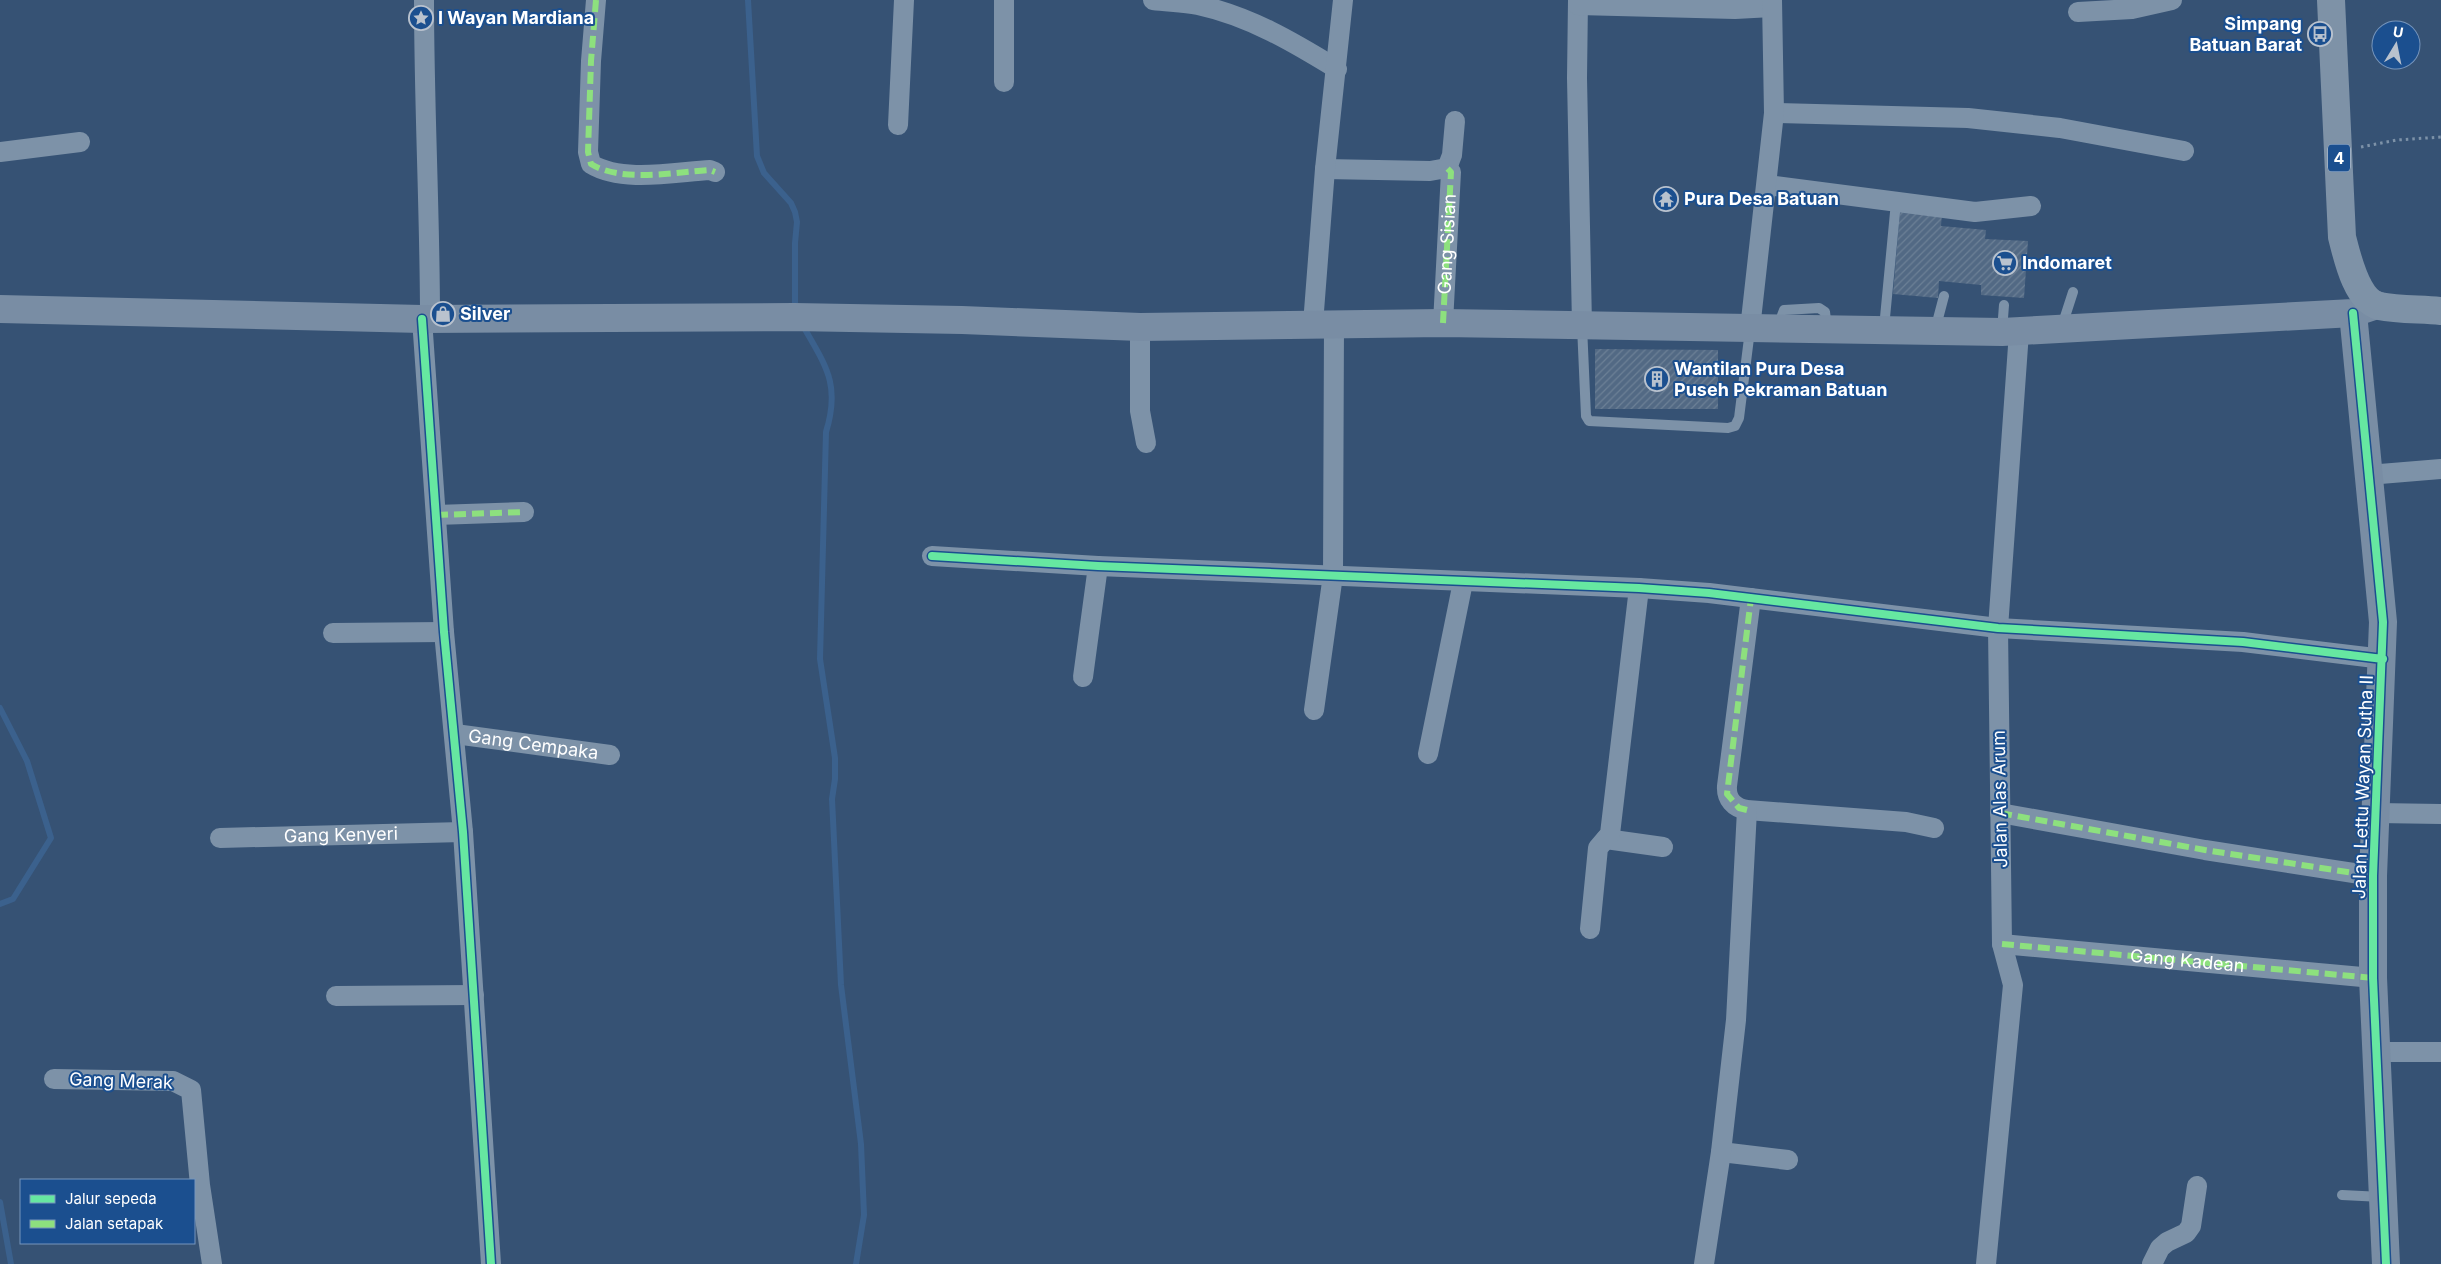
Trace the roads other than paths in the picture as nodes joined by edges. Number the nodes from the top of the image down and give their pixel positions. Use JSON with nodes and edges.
{"nodes":[{"id":1,"x":424,"y":0,"type":"edge"},
{"id":2,"x":596,"y":0,"type":"edge"},
{"id":3,"x":904,"y":0,"type":"edge"},
{"id":4,"x":1004,"y":0,"type":"edge"},
{"id":5,"x":1153,"y":0,"type":"edge"},
{"id":6,"x":1343,"y":0,"type":"edge"},
{"id":7,"x":2172,"y":0,"type":"edge"},
{"id":8,"x":2331,"y":0,"type":"edge"},
{"id":9,"x":1578,"y":3,"type":"edge"},
{"id":10,"x":1772,"y":4,"type":"edge"},
{"id":11,"x":2078,"y":12,"type":"dead end"},
{"id":12,"x":1337,"y":69,"type":"junction"},
{"id":13,"x":1004,"y":82,"type":"dead end"},
{"id":14,"x":1774,"y":113,"type":"junction"},
{"id":15,"x":1455,"y":121,"type":"dead end"},
{"id":16,"x":898,"y":125,"type":"dead end"},
{"id":17,"x":80,"y":142,"type":"dead end"},
{"id":18,"x":2184,"y":151,"type":"dead end"},
{"id":19,"x":0,"y":152,"type":"edge"},
{"id":20,"x":1447,"y":168,"type":"junction"},
{"id":21,"x":1325,"y":169,"type":"junction"},
{"id":22,"x":714,"y":172,"type":"dead end"},
{"id":23,"x":1767,"y":185,"type":"junction"},
{"id":24,"x":1896,"y":202,"type":"junction"},
{"id":25,"x":2031,"y":206,"type":"dead end"},
{"id":26,"x":2073,"y":292,"type":"dead end"},
{"id":27,"x":1944,"y":296,"type":"dead end"},
{"id":28,"x":2004,"y":305,"type":"dead end"},
{"id":29,"x":0,"y":309,"type":"edge"},
{"id":30,"x":2365,"y":309,"type":"junction"},
{"id":31,"x":2441,"y":311,"type":"edge"},
{"id":32,"x":426,"y":319,"type":"junction"},
{"id":33,"x":1443,"y":323,"type":"junction"},
{"id":34,"x":1323,"y":324,"type":"junction"},
{"id":35,"x":1582,"y":325,"type":"junction"},
{"id":36,"x":1140,"y":327,"type":"junction"},
{"id":37,"x":1750,"y":329,"type":"junction"},
{"id":38,"x":2061,"y":330,"type":"junction"},
{"id":39,"x":1883,"y":331,"type":"junction"},
{"id":40,"x":1935,"y":331,"type":"junction"},
{"id":41,"x":2010,"y":332,"type":"junction"},
{"id":42,"x":1146,"y":443,"type":"dead end"},
{"id":43,"x":2441,"y":469,"type":"edge"},
{"id":44,"x":2368,"y":475,"type":"junction"},
{"id":45,"x":524,"y":512,"type":"dead end"},
{"id":46,"x":436,"y":515,"type":"junction"},
{"id":47,"x":932,"y":556,"type":"dead end"},
{"id":48,"x":1098,"y":566,"type":"junction"},
{"id":49,"x":1333,"y":575,"type":"junction"},
{"id":50,"x":1463,"y":582,"type":"junction"},
{"id":51,"x":1639,"y":588,"type":"junction"},
{"id":52,"x":1751,"y":598,"type":"junction"},
{"id":53,"x":1998,"y":628,"type":"junction"},
{"id":54,"x":444,"y":632,"type":"junction"},
{"id":55,"x":333,"y":633,"type":"dead end"},
{"id":56,"x":2370,"y":657,"type":"junction"},
{"id":57,"x":1083,"y":677,"type":"dead end"},
{"id":58,"x":1314,"y":710,"type":"dead end"},
{"id":59,"x":455,"y":734,"type":"junction"},
{"id":60,"x":1428,"y":754,"type":"dead end"},
{"id":61,"x":610,"y":755,"type":"dead end"},
{"id":62,"x":1747,"y":810,"type":"junction"},
{"id":63,"x":2000,"y":812,"type":"junction"},
{"id":64,"x":2377,"y":813,"type":"junction"},
{"id":65,"x":2441,"y":814,"type":"edge"},
{"id":66,"x":1934,"y":828,"type":"dead end"},
{"id":67,"x":463,"y":832,"type":"junction"},
{"id":68,"x":220,"y":838,"type":"dead end"},
{"id":69,"x":1606,"y":839,"type":"junction"},
{"id":70,"x":1663,"y":847,"type":"dead end"},
{"id":71,"x":2373,"y":876,"type":"junction"},
{"id":72,"x":1590,"y":929,"type":"dead end"},
{"id":73,"x":2002,"y":944,"type":"junction"},
{"id":74,"x":2373,"y":978,"type":"junction"},
{"id":75,"x":474,"y":995,"type":"junction"},
{"id":76,"x":336,"y":996,"type":"dead end"},
{"id":77,"x":2389,"y":1052,"type":"junction"},
{"id":78,"x":2431,"y":1052,"type":"edge"},
{"id":79,"x":54,"y":1079,"type":"dead end"},
{"id":80,"x":1721,"y":1152,"type":"junction"},
{"id":81,"x":1788,"y":1160,"type":"dead end"},
{"id":82,"x":197,"y":1185,"type":"edge"},
{"id":83,"x":2197,"y":1186,"type":"dead end"},
{"id":84,"x":2342,"y":1194,"type":"dead end"},
{"id":85,"x":2384,"y":1197,"type":"junction"},
{"id":86,"x":212,"y":1264,"type":"edge"},
{"id":87,"x":491,"y":1264,"type":"edge"},
{"id":88,"x":1704,"y":1264,"type":"edge"},
{"id":89,"x":1986,"y":1264,"type":"edge"},
{"id":90,"x":2152,"y":1264,"type":"edge"},
{"id":91,"x":2386,"y":1264,"type":"edge"}],
"edges":[{"from":1,"to":32,"type":"street"},
{"from":2,"to":22,"type":"street"},
{"from":3,"to":16,"type":"street"},
{"from":4,"to":13,"type":"street"},
{"from":5,"to":12,"type":"street"},
{"from":6,"to":12,"type":"street"},
{"from":7,"to":11,"type":"street"},
{"from":8,"to":30,"type":"highway","number":"4"},
{"from":9,"to":10,"type":"street"},
{"from":9,"to":35,"type":"street"},
{"from":10,"to":14,"type":"street"},
{"from":12,"to":21,"type":"street"},
{"from":14,"to":18,"type":"street"},
{"from":14,"to":23,"type":"street"},
{"from":15,"to":20,"type":"street","name":"Gang Sisian"},
{"from":17,"to":19,"type":"street"},
{"from":20,"to":21,"type":"street"},
{"from":20,"to":33,"type":"street","name":"Gang Sisian"},
{"from":21,"to":34,"type":"street"},
{"from":23,"to":24,"type":"street"},
{"from":23,"to":37,"type":"street"},
{"from":24,"to":25,"type":"street"},
{"from":24,"to":39,"type":"lane"},
{"from":26,"to":38,"type":"lane"},
{"from":27,"to":40,"type":"lane"},
{"from":28,"to":41,"type":"lane"},
{"from":29,"to":32,"type":"main road"},
{"from":30,"to":31,"type":"highway"},
{"from":30,"to":38,"type":"main road"},
{"from":30,"to":44,"type":"main road","name":"Jalan Lettu Wayan Sutha II"},
{"from":32,"to":36,"type":"main road"},
{"from":32,"to":46,"type":"street"},
{"from":33,"to":34,"type":"main road"},
{"from":33,"to":35,"type":"main road"},
{"from":34,"to":36,"type":"main road"},
{"from":34,"to":49,"type":"street"},
{"from":35,"to":37,"type":"main road"},
{"from":35,"to":37,"type":"lane"},
{"from":36,"to":42,"type":"street"},
{"from":37,"to":39,"type":"main road"},
{"from":38,"to":41,"type":"main road"},
{"from":39,"to":40,"type":"main road"},
{"from":40,"to":41,"type":"main road"},
{"from":41,"to":53,"type":"street","name":"Jalan Alas Arum"},
{"from":43,"to":44,"type":"street"},
{"from":44,"to":56,"type":"main road","name":"Jalan Lettu Wayan Sutha II"},
{"from":45,"to":46,"type":"street"},
{"from":46,"to":54,"type":"street"},
{"from":47,"to":48,"type":"street"},
{"from":48,"to":49,"type":"street"},
{"from":48,"to":57,"type":"street"},
{"from":49,"to":50,"type":"street"},
{"from":49,"to":58,"type":"street"},
{"from":50,"to":51,"type":"street"},
{"from":50,"to":60,"type":"street"},
{"from":51,"to":52,"type":"street"},
{"from":51,"to":69,"type":"street"},
{"from":52,"to":53,"type":"street"},
{"from":52,"to":62,"type":"street"},
{"from":53,"to":56,"type":"street"},
{"from":53,"to":63,"type":"street","name":"Jalan Alas Arum"},
{"from":54,"to":55,"type":"street"},
{"from":54,"to":59,"type":"street"},
{"from":56,"to":64,"type":"main road","name":"Jalan Lettu Wayan Sutha II"},
{"from":59,"to":61,"type":"street","name":"Gang Cempaka"},
{"from":59,"to":67,"type":"street"},
{"from":62,"to":66,"type":"street"},
{"from":62,"to":80,"type":"street"},
{"from":63,"to":71,"type":"street"},
{"from":63,"to":73,"type":"street","name":"Jalan Alas Arum"},
{"from":64,"to":65,"type":"street"},
{"from":64,"to":71,"type":"main road","name":"Jalan Lettu Wayan Sutha II"},
{"from":67,"to":68,"type":"street","name":"Gang Kenyeri"},
{"from":67,"to":75,"type":"street"},
{"from":69,"to":70,"type":"street"},
{"from":69,"to":72,"type":"street"},
{"from":71,"to":74,"type":"main road","name":"Jalan Lettu Wayan Sutha II"},
{"from":73,"to":74,"type":"street","name":"Gang Kadean"},
{"from":73,"to":89,"type":"street","name":"Jalan Alas Arum"},
{"from":74,"to":77,"type":"main road","name":"Jalan Lettu Wayan Sutha II"},
{"from":75,"to":76,"type":"street"},
{"from":75,"to":87,"type":"street"},
{"from":77,"to":78,"type":"street"},
{"from":77,"to":85,"type":"main road","name":"Jalan Lettu Wayan Sutha II"},
{"from":79,"to":82,"type":"street","name":"Gang Merak"},
{"from":80,"to":81,"type":"street"},
{"from":80,"to":88,"type":"street"},
{"from":82,"to":86,"type":"street","name":"Gang Merak"},
{"from":83,"to":90,"type":"street"},
{"from":84,"to":85,"type":"lane"},
{"from":85,"to":91,"type":"main road","name":"Jalan Lettu Wayan Sutha II"}]}
